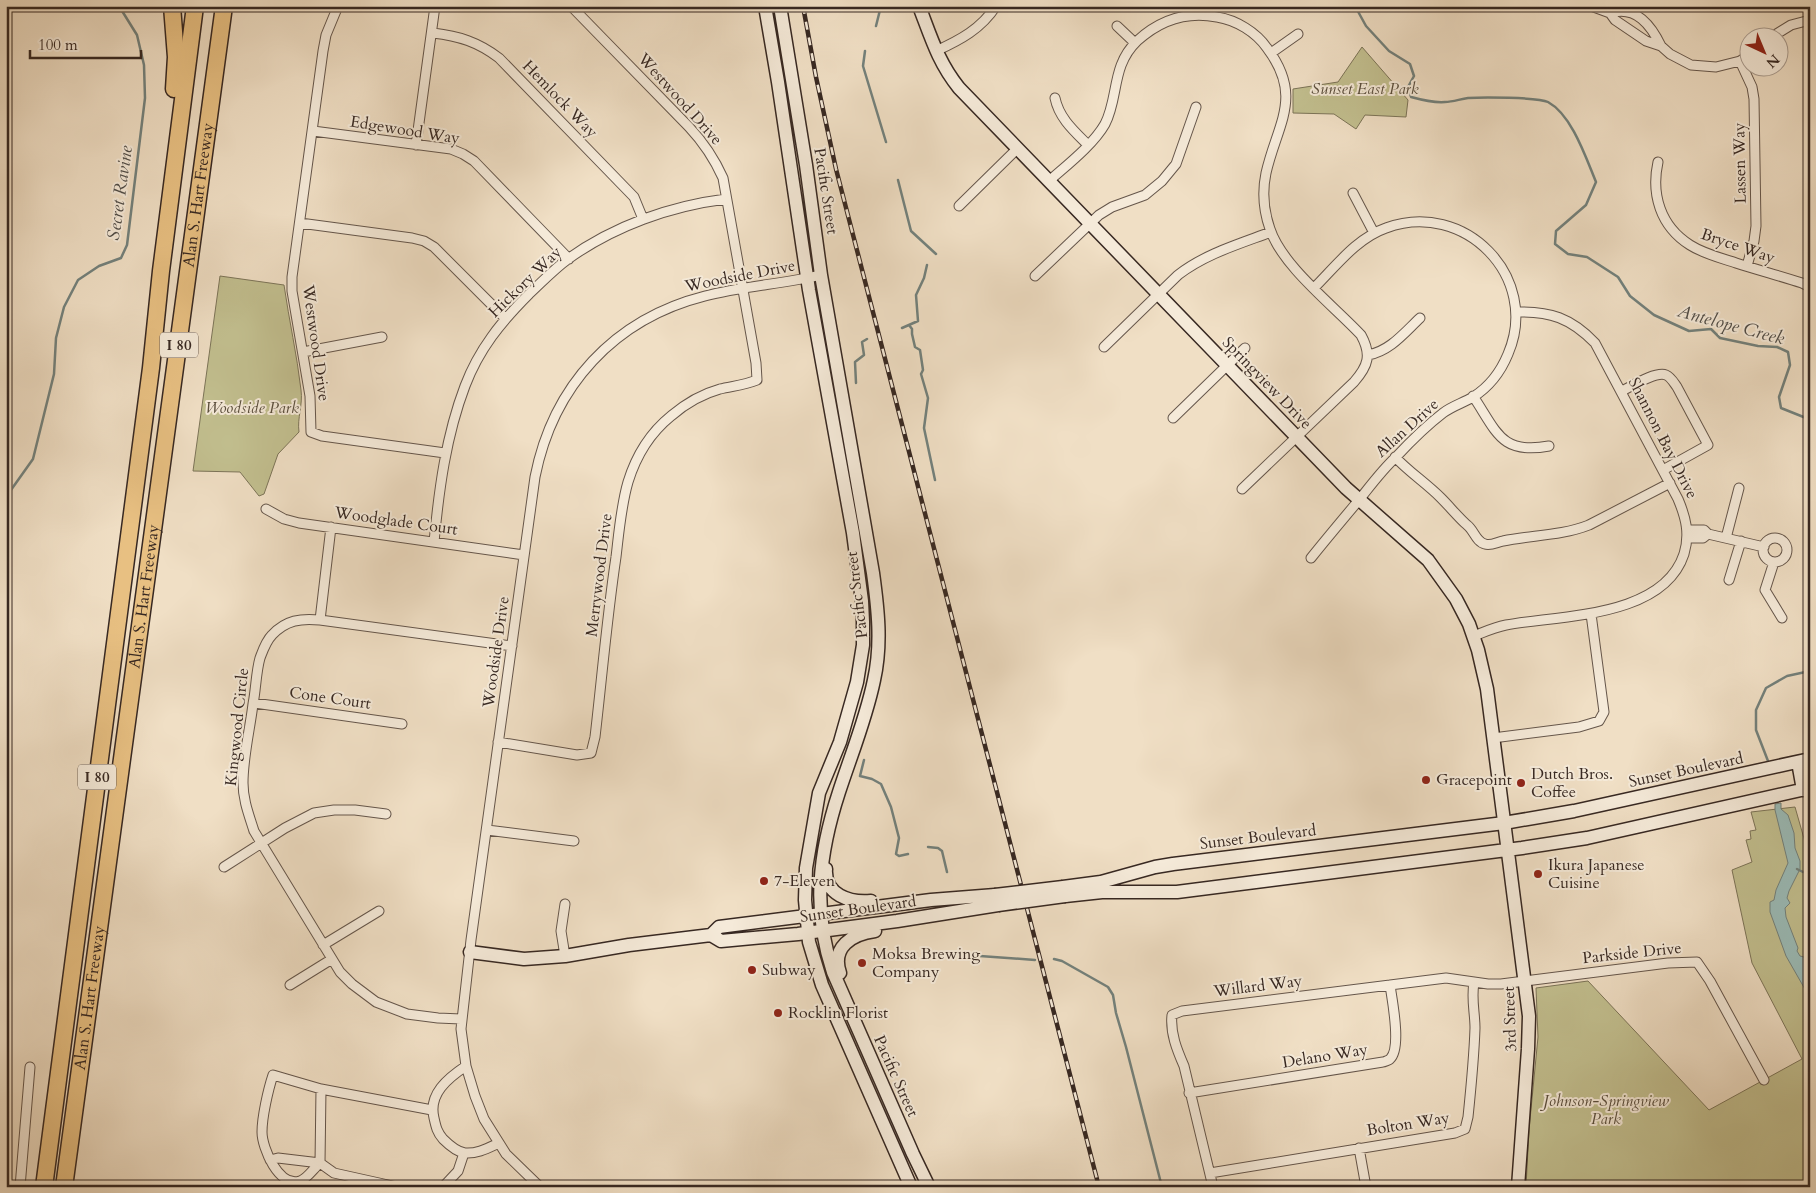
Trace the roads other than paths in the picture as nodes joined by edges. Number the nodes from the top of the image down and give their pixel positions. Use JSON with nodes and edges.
{"nodes":[{"id":1,"x":172,"y":6,"type":"edge"},
{"id":2,"x":196,"y":6,"type":"edge"},
{"id":3,"x":224,"y":6,"type":"edge"},
{"id":4,"x":338,"y":6,"type":"edge"},
{"id":5,"x":435,"y":6,"type":"edge"},
{"id":6,"x":571,"y":6,"type":"edge"},
{"id":7,"x":780,"y":6,"type":"edge"},
{"id":8,"x":919,"y":6,"type":"edge"},
{"id":9,"x":996,"y":6,"type":"edge"},
{"id":10,"x":1595,"y":7,"type":"edge"},
{"id":11,"x":768,"y":8,"type":"edge"},
{"id":12,"x":1610,"y":13,"type":"junction"},
{"id":13,"x":1810,"y":20,"type":"edge"},
{"id":14,"x":1117,"y":26,"type":"dead end"},
{"id":15,"x":1786,"y":28,"type":"edge"},
{"id":16,"x":433,"y":32,"type":"junction"},
{"id":17,"x":1298,"y":34,"type":"dead end"},
{"id":18,"x":1136,"y":43,"type":"junction"},
{"id":19,"x":1661,"y":46,"type":"junction"},
{"id":20,"x":936,"y":51,"type":"junction"},
{"id":21,"x":1271,"y":53,"type":"junction"},
{"id":22,"x":1738,"y":62,"type":"edge"},
{"id":23,"x":1748,"y":78,"type":"edge"},
{"id":24,"x":1055,"y":98,"type":"dead end"},
{"id":25,"x":795,"y":102,"type":"junction"},
{"id":26,"x":1196,"y":107,"type":"dead end"},
{"id":27,"x":313,"y":131,"type":"junction"},
{"id":28,"x":785,"y":132,"type":"junction"},
{"id":29,"x":416,"y":145,"type":"junction"},
{"id":30,"x":1088,"y":145,"type":"junction"},
{"id":31,"x":1017,"y":149,"type":"junction"},
{"id":32,"x":175,"y":156,"type":"junction"},
{"id":33,"x":1658,"y":162,"type":"dead end"},
{"id":34,"x":806,"y":165,"type":"junction"},
{"id":35,"x":1050,"y":182,"type":"junction"},
{"id":36,"x":1352,"y":193,"type":"dead end"},
{"id":37,"x":726,"y":199,"type":"junction"},
{"id":38,"x":959,"y":206,"type":"dead end"},
{"id":39,"x":643,"y":219,"type":"junction"},
{"id":40,"x":1089,"y":222,"type":"junction"},
{"id":41,"x":300,"y":223,"type":"junction"},
{"id":42,"x":1271,"y":232,"type":"junction"},
{"id":43,"x":1374,"y":233,"type":"junction"},
{"id":44,"x":569,"y":258,"type":"junction"},
{"id":45,"x":1747,"y":266,"type":"junction"},
{"id":46,"x":821,"y":275,"type":"junction"},
{"id":47,"x":1035,"y":276,"type":"dead end"},
{"id":48,"x":807,"y":278,"type":"junction"},
{"id":49,"x":1810,"y":287,"type":"edge"},
{"id":50,"x":1314,"y":288,"type":"junction"},
{"id":51,"x":743,"y":289,"type":"junction"},
{"id":52,"x":1158,"y":294,"type":"junction"},
{"id":53,"x":1516,"y":312,"type":"junction"},
{"id":54,"x":505,"y":318,"type":"junction"},
{"id":55,"x":1420,"y":318,"type":"dead end"},
{"id":56,"x":382,"y":337,"type":"dead end"},
{"id":57,"x":1104,"y":347,"type":"dead end"},
{"id":58,"x":1245,"y":348,"type":"dead end"},
{"id":59,"x":303,"y":352,"type":"junction"},
{"id":60,"x":1368,"y":355,"type":"junction"},
{"id":61,"x":1228,"y":365,"type":"junction"},
{"id":62,"x":757,"y":380,"type":"joint"},
{"id":63,"x":1622,"y":391,"type":"junction"},
{"id":64,"x":1473,"y":396,"type":"junction"},
{"id":65,"x":1173,"y":418,"type":"dead end"},
{"id":66,"x":1296,"y":437,"type":"junction"},
{"id":67,"x":1549,"y":446,"type":"dead end"},
{"id":68,"x":445,"y":453,"type":"junction"},
{"id":69,"x":1395,"y":457,"type":"junction"},
{"id":70,"x":1663,"y":470,"type":"junction"},
{"id":71,"x":1670,"y":483,"type":"junction"},
{"id":72,"x":1740,"y":488,"type":"dead end"},
{"id":73,"x":1242,"y":490,"type":"dead end"},
{"id":74,"x":1359,"y":500,"type":"junction"},
{"id":75,"x":266,"y":509,"type":"dead end"},
{"id":76,"x":331,"y":527,"type":"junction"},
{"id":77,"x":859,"y":531,"type":"junction"},
{"id":78,"x":1687,"y":534,"type":"junction"},
{"id":79,"x":1726,"y":538,"type":"junction"},
{"id":80,"x":1741,"y":541,"type":"junction"},
{"id":81,"x":434,"y":542,"type":"junction"},
{"id":82,"x":1764,"y":548,"type":"junction"},
{"id":83,"x":524,"y":555,"type":"junction"},
{"id":84,"x":1311,"y":558,"type":"dead end"},
{"id":85,"x":1774,"y":562,"type":"junction"},
{"id":86,"x":1729,"y":580,"type":"dead end"},
{"id":87,"x":1591,"y":614,"type":"junction"},
{"id":88,"x":1782,"y":618,"type":"dead end"},
{"id":89,"x":320,"y":620,"type":"junction"},
{"id":90,"x":863,"y":622,"type":"junction"},
{"id":91,"x":878,"y":622,"type":"junction"},
{"id":92,"x":1474,"y":636,"type":"junction"},
{"id":93,"x":512,"y":646,"type":"junction"},
{"id":94,"x":857,"y":682,"type":"junction"},
{"id":95,"x":254,"y":703,"type":"junction"},
{"id":96,"x":402,"y":724,"type":"dead end"},
{"id":97,"x":859,"y":738,"type":"junction"},
{"id":98,"x":1493,"y":738,"type":"junction"},
{"id":99,"x":498,"y":742,"type":"junction"},
{"id":100,"x":1804,"y":760,"type":"edge"},
{"id":101,"x":1806,"y":789,"type":"edge"},
{"id":102,"x":386,"y":814,"type":"dead end"},
{"id":103,"x":1504,"y":823,"type":"junction"},
{"id":104,"x":487,"y":830,"type":"junction"},
{"id":105,"x":574,"y":841,"type":"dead end"},
{"id":106,"x":262,"y":843,"type":"junction"},
{"id":107,"x":1507,"y":850,"type":"junction"},
{"id":108,"x":824,"y":852,"type":"junction"},
{"id":109,"x":224,"y":867,"type":"dead end"},
{"id":110,"x":1064,"y":892,"type":"junction"},
{"id":111,"x":996,"y":900,"type":"junction"},
{"id":112,"x":565,"y":904,"type":"dead end"},
{"id":113,"x":896,"y":905,"type":"junction"},
{"id":114,"x":379,"y":911,"type":"dead end"},
{"id":115,"x":813,"y":915,"type":"junction"},
{"id":116,"x":897,"y":921,"type":"junction"},
{"id":117,"x":822,"y":931,"type":"junction"},
{"id":118,"x":808,"y":932,"type":"junction"},
{"id":119,"x":711,"y":935,"type":"junction"},
{"id":120,"x":323,"y":945,"type":"junction"},
{"id":121,"x":470,"y":952,"type":"junction"},
{"id":122,"x":565,"y":956,"type":"junction"},
{"id":123,"x":332,"y":959,"type":"junction"},
{"id":124,"x":1525,"y":981,"type":"junction"},
{"id":125,"x":1474,"y":982,"type":"junction"},
{"id":126,"x":290,"y":985,"type":"dead end"},
{"id":127,"x":1390,"y":985,"type":"junction"},
{"id":128,"x":853,"y":1018,"type":"junction"},
{"id":129,"x":461,"y":1019,"type":"junction"},
{"id":130,"x":466,"y":1066,"type":"junction"},
{"id":131,"x":30,"y":1067,"type":"dead end"},
{"id":132,"x":1764,"y":1080,"type":"dead end"},
{"id":133,"x":321,"y":1089,"type":"junction"},
{"id":134,"x":1190,"y":1094,"type":"junction"},
{"id":135,"x":876,"y":1108,"type":"junction"},
{"id":136,"x":432,"y":1110,"type":"junction"},
{"id":137,"x":499,"y":1143,"type":"junction"},
{"id":138,"x":1359,"y":1148,"type":"junction"},
{"id":139,"x":464,"y":1153,"type":"junction"},
{"id":140,"x":913,"y":1154,"type":"junction"},
{"id":141,"x":270,"y":1160,"type":"junction"},
{"id":142,"x":320,"y":1163,"type":"junction"},
{"id":143,"x":1210,"y":1173,"type":"junction"},
{"id":144,"x":20,"y":1187,"type":"edge"},
{"id":145,"x":44,"y":1187,"type":"edge"},
{"id":146,"x":64,"y":1187,"type":"edge"},
{"id":147,"x":397,"y":1187,"type":"edge"},
{"id":148,"x":443,"y":1187,"type":"edge"},
{"id":149,"x":540,"y":1187,"type":"edge"},
{"id":150,"x":911,"y":1187,"type":"edge"},
{"id":151,"x":930,"y":1187,"type":"edge"},
{"id":152,"x":1213,"y":1187,"type":"edge"},
{"id":153,"x":1366,"y":1187,"type":"edge"},
{"id":154,"x":1518,"y":1187,"type":"edge"}],
"edges":[{"from":1,"to":32,"type":"highway"},
{"from":2,"to":32,"type":"highway","name":"Alan S. Hart Freeway","number":"I 80"},
{"from":3,"to":146,"type":"highway","name":"Alan S. Hart Freeway","number":"I 80"},
{"from":4,"to":27,"type":"street","name":"Westwood Drive"},
{"from":5,"to":16,"type":"street"},
{"from":6,"to":37,"type":"street","name":"Westwood Drive"},
{"from":7,"to":25,"type":"main road","name":"Pacific Street"},
{"from":8,"to":20,"type":"main road","name":"Springview Drive"},
{"from":9,"to":20,"type":"street"},
{"from":10,"to":12,"type":"street"},
{"from":11,"to":28,"type":"main road","name":"Pacific Street"},
{"from":12,"to":19,"type":"street"},
{"from":12,"to":19,"type":"street"},
{"from":13,"to":15,"type":"street"},
{"from":14,"to":18,"type":"street"},
{"from":16,"to":29,"type":"street"},
{"from":16,"to":39,"type":"street","name":"Hemlock Way"},
{"from":17,"to":21,"type":"street"},
{"from":18,"to":21,"type":"street"},
{"from":18,"to":30,"type":"street"},
{"from":19,"to":22,"type":"street"},
{"from":20,"to":31,"type":"main road","name":"Springview Drive"},
{"from":21,"to":42,"type":"street"},
{"from":23,"to":45,"type":"street","name":"Lassen Way"},
{"from":24,"to":30,"type":"street"},
{"from":25,"to":28,"type":"main road"},
{"from":25,"to":34,"type":"main road","name":"Pacific Street"},
{"from":26,"to":40,"type":"street"},
{"from":27,"to":29,"type":"street","name":"Edgewood Way"},
{"from":27,"to":41,"type":"street","name":"Westwood Drive"},
{"from":28,"to":34,"type":"main road"},
{"from":28,"to":48,"type":"main road","name":"Pacific Street"},
{"from":29,"to":44,"type":"street","name":"Edgewood Way"},
{"from":30,"to":35,"type":"street"},
{"from":31,"to":35,"type":"main road","name":"Springview Drive"},
{"from":31,"to":38,"type":"street"},
{"from":32,"to":145,"type":"highway","name":"Alan S. Hart Freeway","number":"I 80"},
{"from":33,"to":45,"type":"street","name":"Bryce Way"},
{"from":34,"to":46,"type":"main road","name":"Pacific Street"},
{"from":35,"to":40,"type":"main road","name":"Springview Drive"},
{"from":36,"to":43,"type":"street"},
{"from":37,"to":39,"type":"street","name":"Hickory Way"},
{"from":37,"to":51,"type":"street","name":"Westwood Drive"},
{"from":39,"to":44,"type":"street","name":"Hickory Way"},
{"from":40,"to":47,"type":"street"},
{"from":40,"to":52,"type":"main road","name":"Springview Drive"},
{"from":41,"to":54,"type":"street"},
{"from":41,"to":59,"type":"street","name":"Westwood Drive"},
{"from":42,"to":50,"type":"street"},
{"from":42,"to":52,"type":"street"},
{"from":43,"to":50,"type":"street","name":"Allan Drive"},
{"from":43,"to":53,"type":"street","name":"Allan Drive"},
{"from":44,"to":54,"type":"street","name":"Hickory Way"},
{"from":45,"to":49,"type":"street","name":"Bryce Way"},
{"from":46,"to":48,"type":"street","name":"Woodside Drive"},
{"from":46,"to":77,"type":"main road","name":"Pacific Street"},
{"from":48,"to":51,"type":"street","name":"Woodside Drive"},
{"from":48,"to":77,"type":"main road","name":"Pacific Street"},
{"from":50,"to":60,"type":"street"},
{"from":51,"to":62,"type":"street","name":"Westwood Drive"},
{"from":51,"to":83,"type":"street","name":"Woodside Drive"},
{"from":52,"to":57,"type":"street"},
{"from":52,"to":61,"type":"main road","name":"Springview Drive"},
{"from":53,"to":63,"type":"street","name":"Shannon Bay Drive"},
{"from":53,"to":64,"type":"street","name":"Allan Drive"},
{"from":54,"to":68,"type":"street","name":"Hickory Way"},
{"from":55,"to":60,"type":"street"},
{"from":56,"to":59,"type":"street"},
{"from":58,"to":61,"type":"street"},
{"from":59,"to":68,"type":"street","name":"Westwood Drive"},
{"from":60,"to":66,"type":"street"},
{"from":61,"to":65,"type":"street"},
{"from":61,"to":66,"type":"main road","name":"Springview Drive"},
{"from":62,"to":99,"type":"street","name":"Merrywood Drive"},
{"from":63,"to":70,"type":"street","name":"Shannon Bay Drive"},
{"from":63,"to":70,"type":"street"},
{"from":64,"to":67,"type":"street"},
{"from":64,"to":69,"type":"street","name":"Allan Drive"},
{"from":66,"to":73,"type":"street"},
{"from":66,"to":74,"type":"main road","name":"Springview Drive"},
{"from":68,"to":81,"type":"street","name":"Hickory Way"},
{"from":69,"to":71,"type":"street"},
{"from":69,"to":74,"type":"street","name":"Allan Drive"},
{"from":70,"to":71,"type":"street","name":"Shannon Bay Drive"},
{"from":71,"to":78,"type":"street","name":"Shannon Bay Drive"},
{"from":72,"to":79,"type":"street"},
{"from":74,"to":84,"type":"street","name":"Allan Drive"},
{"from":74,"to":92,"type":"main road","name":"Springview Drive"},
{"from":75,"to":76,"type":"street","name":"Woodglade Court"},
{"from":76,"to":81,"type":"street","name":"Woodglade Court"},
{"from":76,"to":89,"type":"street"},
{"from":77,"to":90,"type":"main road","name":"Pacific Street"},
{"from":77,"to":91,"type":"main road","name":"Pacific Street"},
{"from":78,"to":79,"type":"street"},
{"from":78,"to":87,"type":"street","name":"Shannon Bay Drive"},
{"from":79,"to":80,"type":"street"},
{"from":80,"to":82,"type":"street"},
{"from":80,"to":86,"type":"street"},
{"from":81,"to":83,"type":"street","name":"Woodglade Court"},
{"from":82,"to":85,"type":"street"},
{"from":82,"to":85,"type":"street"},
{"from":83,"to":93,"type":"street","name":"Woodside Drive"},
{"from":85,"to":88,"type":"street"},
{"from":87,"to":92,"type":"street","name":"Shannon Bay Drive"},
{"from":87,"to":98,"type":"street"},
{"from":89,"to":93,"type":"street","name":"Kingwood Circle"},
{"from":89,"to":95,"type":"street","name":"Kingwood Circle"},
{"from":90,"to":91,"type":"main road"},
{"from":90,"to":94,"type":"main road","name":"Pacific Street"},
{"from":91,"to":97,"type":"main road","name":"Pacific Street"},
{"from":92,"to":98,"type":"main road","name":"Springview Drive"},
{"from":93,"to":99,"type":"street","name":"Woodside Drive"},
{"from":94,"to":97,"type":"main road"},
{"from":94,"to":115,"type":"main road","name":"Pacific Street"},
{"from":95,"to":96,"type":"street","name":"Cone Court"},
{"from":95,"to":106,"type":"street","name":"Kingwood Circle"},
{"from":97,"to":108,"type":"main road","name":"Pacific Street"},
{"from":98,"to":103,"type":"main road","name":"Springview Drive"},
{"from":99,"to":104,"type":"street","name":"Woodside Drive"},
{"from":100,"to":101,"type":"main road"},
{"from":100,"to":103,"type":"main road","name":"Sunset Boulevard"},
{"from":101,"to":107,"type":"main road","name":"Sunset Boulevard"},
{"from":102,"to":106,"type":"street"},
{"from":103,"to":107,"type":"main road","name":"3rd Street"},
{"from":103,"to":110,"type":"main road","name":"Sunset Boulevard"},
{"from":104,"to":105,"type":"street"},
{"from":104,"to":121,"type":"street","name":"Woodside Drive"},
{"from":106,"to":109,"type":"street"},
{"from":106,"to":120,"type":"street","name":"Kingwood Circle"},
{"from":107,"to":110,"type":"main road","name":"Sunset Boulevard"},
{"from":107,"to":124,"type":"main road","name":"3rd Street"},
{"from":108,"to":113,"type":"main road"},
{"from":108,"to":115,"type":"main road","name":"Pacific Street"},
{"from":110,"to":111,"type":"main road","name":"Sunset Boulevard","bridge":true},
{"from":111,"to":113,"type":"main road","name":"Sunset Boulevard"},
{"from":111,"to":116,"type":"main road","name":"Sunset Boulevard"},
{"from":112,"to":122,"type":"street"},
{"from":113,"to":115,"type":"main road","name":"Sunset Boulevard"},
{"from":114,"to":120,"type":"street"},
{"from":115,"to":117,"type":"main road","name":"Pacific Street"},
{"from":115,"to":118,"type":"main road","name":"Pacific Street"},
{"from":115,"to":119,"type":"main road","name":"Sunset Boulevard"},
{"from":116,"to":117,"type":"main road","name":"Sunset Boulevard"},
{"from":116,"to":128,"type":"main road"},
{"from":117,"to":118,"type":"main road","name":"Sunset Boulevard"},
{"from":117,"to":128,"type":"main road","name":"Pacific Street"},
{"from":118,"to":119,"type":"main road","name":"Sunset Boulevard"},
{"from":118,"to":135,"type":"main road","name":"Pacific Street"},
{"from":119,"to":122,"type":"main road","name":"Sunset Boulevard"},
{"from":120,"to":123,"type":"street","name":"Kingwood Circle"},
{"from":121,"to":122,"type":"main road","name":"Sunset Boulevard"},
{"from":121,"to":129,"type":"street","name":"Woodside Drive"},
{"from":123,"to":126,"type":"street"},
{"from":123,"to":129,"type":"street","name":"Kingwood Circle"},
{"from":124,"to":125,"type":"street","name":"Willard Way"},
{"from":124,"to":132,"type":"street","name":"Parkside Drive"},
{"from":124,"to":154,"type":"main road","name":"3rd Street"},
{"from":125,"to":127,"type":"street","name":"Willard Way"},
{"from":125,"to":138,"type":"street","name":"Bolton Way"},
{"from":127,"to":134,"type":"street","name":"Delano Way"},
{"from":127,"to":134,"type":"street","name":"Willard Way"},
{"from":128,"to":140,"type":"main road","name":"Pacific Street"},
{"from":129,"to":130,"type":"street","name":"Woodside Drive"},
{"from":130,"to":136,"type":"street"},
{"from":130,"to":137,"type":"street","name":"Woodside Drive"},
{"from":131,"to":144,"type":"street"},
{"from":133,"to":136,"type":"street"},
{"from":133,"to":141,"type":"street"},
{"from":133,"to":142,"type":"street"},
{"from":134,"to":143,"type":"street","name":"Willard Way"},
{"from":135,"to":140,"type":"main road"},
{"from":135,"to":150,"type":"main road","name":"Pacific Street"},
{"from":136,"to":139,"type":"street"},
{"from":137,"to":139,"type":"street"},
{"from":137,"to":149,"type":"street","name":"Woodside Drive"},
{"from":138,"to":143,"type":"street","name":"Bolton Way"},
{"from":138,"to":153,"type":"street"},
{"from":139,"to":148,"type":"street"},
{"from":140,"to":151,"type":"main road","name":"Pacific Street"},
{"from":141,"to":142,"type":"street"},
{"from":141,"to":142,"type":"street"},
{"from":142,"to":147,"type":"street"},
{"from":143,"to":152,"type":"street","name":"Willard Way"}]}
